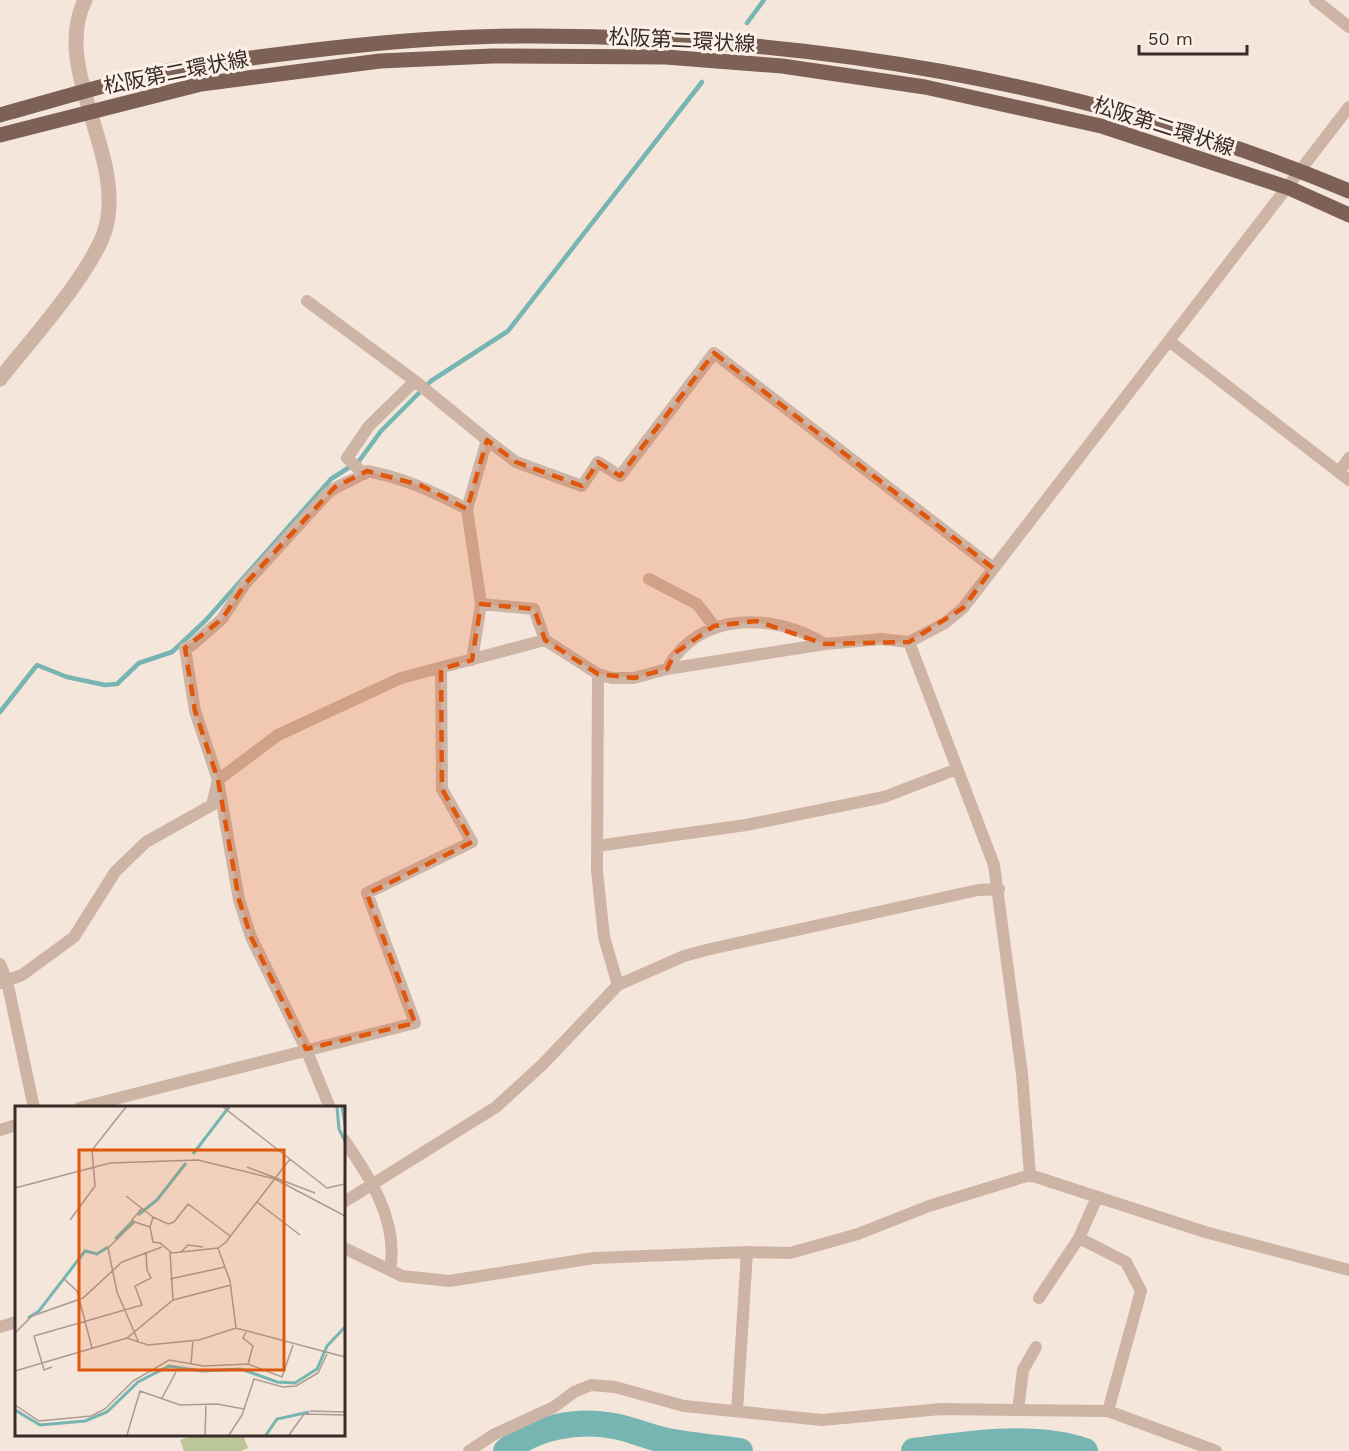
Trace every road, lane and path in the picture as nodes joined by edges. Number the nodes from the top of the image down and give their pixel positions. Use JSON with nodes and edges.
{"nodes":[{"id":1,"x":85,"y":0,"type":"edge"},
{"id":2,"x":1315,"y":0,"type":"edge"},
{"id":3,"x":1349,"y":27,"type":"edge"},
{"id":4,"x":86,"y":92,"type":"junction"},
{"id":5,"x":1349,"y":107,"type":"edge"},
{"id":6,"x":90,"y":111,"type":"junction"},
{"id":7,"x":0,"y":115,"type":"edge"},
{"id":8,"x":0,"y":135,"type":"edge"},
{"id":9,"x":1301,"y":171,"type":"junction"},
{"id":10,"x":1289,"y":188,"type":"junction"},
{"id":11,"x":1349,"y":191,"type":"edge"},
{"id":12,"x":1349,"y":215,"type":"edge"},
{"id":13,"x":307,"y":301,"type":"dead end"},
{"id":14,"x":1169,"y":341,"type":"junction"},
{"id":15,"x":0,"y":379,"type":"edge"},
{"id":16,"x":415,"y":382,"type":"junction"},
{"id":17,"x":487,"y":440,"type":"junction"},
{"id":18,"x":1349,"y":458,"type":"edge"},
{"id":19,"x":363,"y":472,"type":"junction"},
{"id":20,"x":1339,"y":472,"type":"junction"},
{"id":21,"x":1349,"y":480,"type":"edge"},
{"id":22,"x":467,"y":509,"type":"junction"},
{"id":23,"x":993,"y":568,"type":"junction"},
{"id":24,"x":649,"y":579,"type":"dead end"},
{"id":25,"x":481,"y":604,"type":"junction"},
{"id":26,"x":714,"y":626,"type":"junction"},
{"id":27,"x":545,"y":640,"type":"junction"},
{"id":28,"x":909,"y":642,"type":"junction"},
{"id":29,"x":825,"y":644,"type":"junction"},
{"id":30,"x":472,"y":660,"type":"junction"},
{"id":31,"x":441,"y":669,"type":"junction"},
{"id":32,"x":667,"y":669,"type":"junction"},
{"id":33,"x":598,"y":674,"type":"junction"},
{"id":34,"x":957,"y":769,"type":"junction"},
{"id":35,"x":218,"y":780,"type":"junction"},
{"id":36,"x":597,"y":846,"type":"junction"},
{"id":37,"x":999,"y":889,"type":"junction"},
{"id":38,"x":0,"y":964,"type":"edge"},
{"id":39,"x":4,"y":982,"type":"edge"},
{"id":40,"x":618,"y":985,"type":"junction"},
{"id":41,"x":306,"y":1049,"type":"junction"},
{"id":42,"x":34,"y":1106,"type":"edge"},
{"id":43,"x":84,"y":1106,"type":"edge"},
{"id":44,"x":330,"y":1106,"type":"edge"},
{"id":45,"x":15,"y":1125,"type":"edge"},
{"id":46,"x":0,"y":1130,"type":"edge"},
{"id":47,"x":345,"y":1141,"type":"edge"},
{"id":48,"x":1030,"y":1175,"type":"junction"},
{"id":49,"x":373,"y":1182,"type":"junction"},
{"id":50,"x":1097,"y":1197,"type":"junction"},
{"id":51,"x":345,"y":1201,"type":"edge"},
{"id":52,"x":1079,"y":1238,"type":"junction"},
{"id":53,"x":345,"y":1248,"type":"edge"},
{"id":54,"x":747,"y":1251,"type":"junction"},
{"id":55,"x":390,"y":1270,"type":"junction"},
{"id":56,"x":1349,"y":1270,"type":"edge"},
{"id":57,"x":1039,"y":1298,"type":"dead end"},
{"id":58,"x":15,"y":1323,"type":"edge"},
{"id":59,"x":0,"y":1327,"type":"edge"},
{"id":60,"x":1036,"y":1347,"type":"dead end"},
{"id":61,"x":1018,"y":1410,"type":"junction"},
{"id":62,"x":737,"y":1411,"type":"junction"},
{"id":63,"x":1108,"y":1411,"type":"junction"},
{"id":64,"x":469,"y":1451,"type":"edge"},
{"id":65,"x":1216,"y":1451,"type":"edge"}],
"edges":[{"from":1,"to":4,"type":"street"},
{"from":2,"to":3,"type":"street"},
{"from":4,"to":6,"type":"street"},
{"from":4,"to":7,"type":"main road","name":"松阪第二環状線"},
{"from":4,"to":9,"type":"main road","name":"松阪第二環状線"},
{"from":5,"to":9,"type":"street"},
{"from":6,"to":8,"type":"main road","name":"松阪第二環状線"},
{"from":6,"to":10,"type":"main road","name":"松阪第二環状線"},
{"from":6,"to":15,"type":"street"},
{"from":9,"to":10,"type":"street"},
{"from":9,"to":11,"type":"main road","name":"松阪第二環状線"},
{"from":10,"to":12,"type":"main road","name":"松阪第二環状線"},
{"from":10,"to":14,"type":"street"},
{"from":13,"to":16,"type":"street"},
{"from":14,"to":20,"type":"street"},
{"from":14,"to":23,"type":"street"},
{"from":16,"to":17,"type":"street"},
{"from":16,"to":19,"type":"street"},
{"from":17,"to":22,"type":"street"},
{"from":17,"to":23,"type":"street"},
{"from":18,"to":20,"type":"street"},
{"from":19,"to":22,"type":"street"},
{"from":19,"to":35,"type":"street"},
{"from":20,"to":21,"type":"street"},
{"from":22,"to":25,"type":"street"},
{"from":23,"to":28,"type":"street"},
{"from":24,"to":26,"type":"street"},
{"from":25,"to":27,"type":"street"},
{"from":25,"to":30,"type":"street"},
{"from":26,"to":29,"type":"street"},
{"from":26,"to":32,"type":"street"},
{"from":27,"to":30,"type":"street"},
{"from":27,"to":33,"type":"street"},
{"from":28,"to":29,"type":"street"},
{"from":28,"to":34,"type":"street"},
{"from":29,"to":32,"type":"street"},
{"from":30,"to":31,"type":"street"},
{"from":31,"to":35,"type":"street"},
{"from":31,"to":41,"type":"street"},
{"from":32,"to":33,"type":"street"},
{"from":33,"to":36,"type":"street"},
{"from":34,"to":36,"type":"street"},
{"from":34,"to":37,"type":"street"},
{"from":35,"to":39,"type":"street"},
{"from":35,"to":41,"type":"street"},
{"from":36,"to":40,"type":"street"},
{"from":37,"to":40,"type":"street"},
{"from":37,"to":48,"type":"street"},
{"from":38,"to":39,"type":"street"},
{"from":39,"to":42,"type":"street"},
{"from":40,"to":49,"type":"street"},
{"from":41,"to":43,"type":"street"},
{"from":41,"to":44,"type":"street"},
{"from":45,"to":46,"type":"street"},
{"from":47,"to":49,"type":"street"},
{"from":48,"to":50,"type":"street"},
{"from":48,"to":54,"type":"street"},
{"from":49,"to":51,"type":"street"},
{"from":49,"to":55,"type":"street"},
{"from":50,"to":52,"type":"street"},
{"from":50,"to":56,"type":"street"},
{"from":52,"to":57,"type":"street"},
{"from":52,"to":63,"type":"street"},
{"from":53,"to":55,"type":"street"},
{"from":54,"to":55,"type":"street"},
{"from":54,"to":62,"type":"street"},
{"from":58,"to":59,"type":"street"},
{"from":60,"to":61,"type":"street"},
{"from":61,"to":62,"type":"street"},
{"from":61,"to":63,"type":"street"},
{"from":62,"to":64,"type":"street"},
{"from":63,"to":65,"type":"street"}]}
